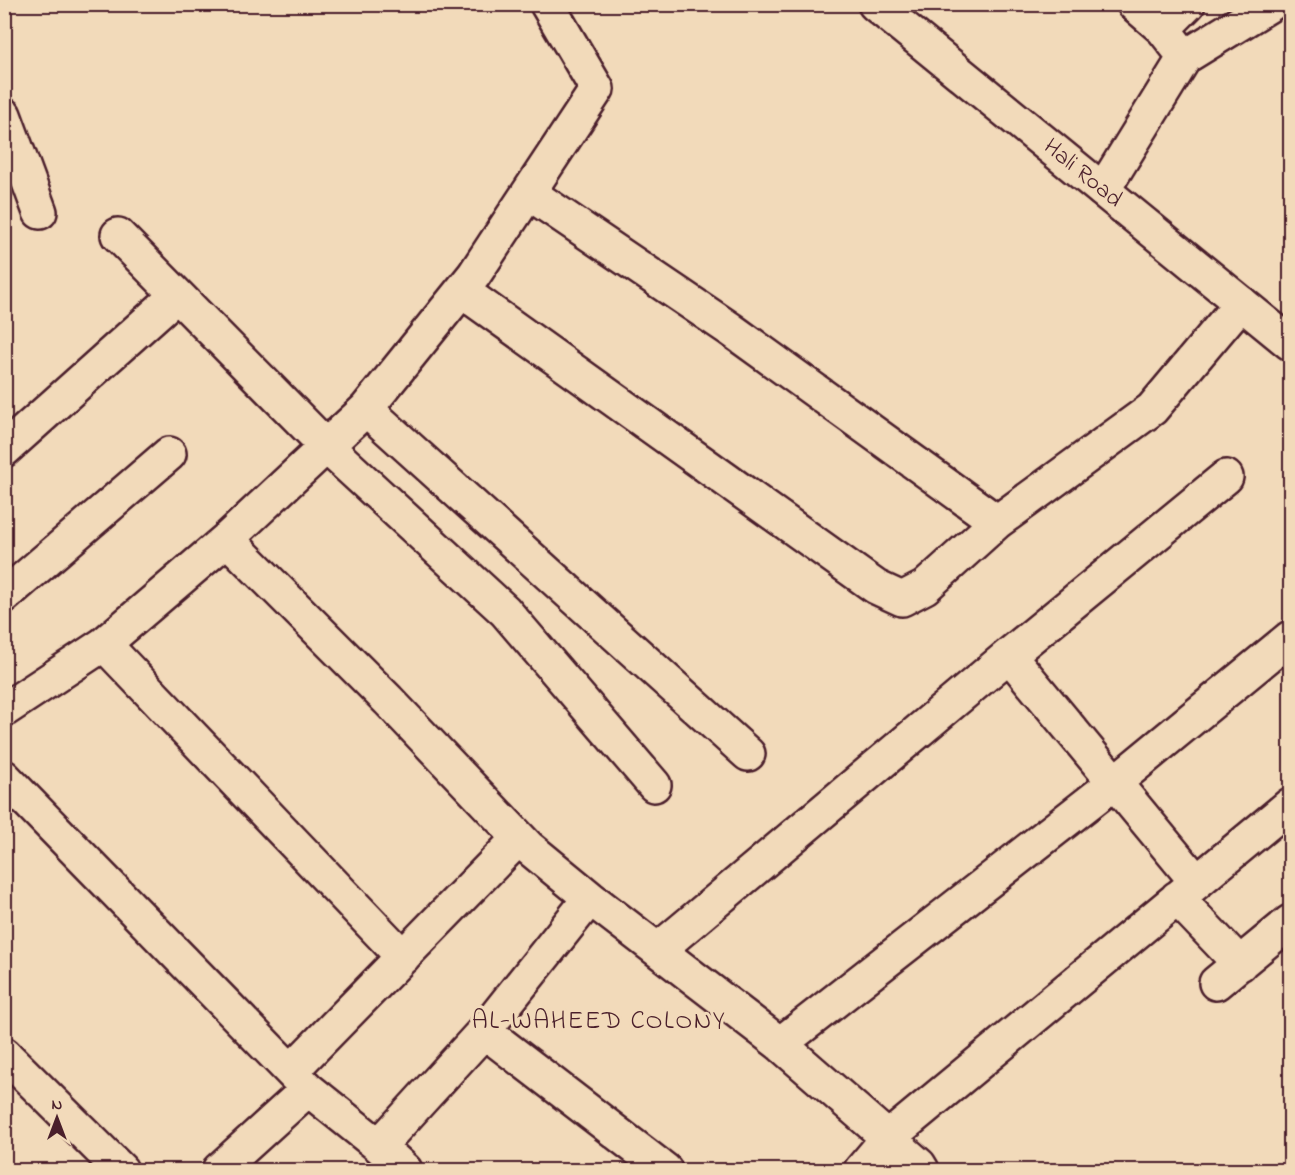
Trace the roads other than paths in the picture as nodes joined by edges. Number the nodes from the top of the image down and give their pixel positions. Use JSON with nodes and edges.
{"nodes":[{"id":1,"x":547,"y":4,"type":"edge"},
{"id":2,"x":875,"y":4,"type":"edge"},
{"id":3,"x":1134,"y":4,"type":"edge"},
{"id":4,"x":1188,"y":4,"type":"edge"},
{"id":5,"x":1271,"y":4,"type":"edge"},
{"id":6,"x":1163,"y":29,"type":"junction"},
{"id":7,"x":1185,"y":57,"type":"junction"},
{"id":8,"x":4,"y":115,"type":"edge"},
{"id":9,"x":1102,"y":190,"type":"junction"},
{"id":10,"x":529,"y":193,"type":"junction"},
{"id":11,"x":40,"y":212,"type":"dead end"},
{"id":12,"x":118,"y":235,"type":"dead end"},
{"id":13,"x":462,"y":291,"type":"junction"},
{"id":14,"x":177,"y":295,"type":"junction"},
{"id":15,"x":1241,"y":303,"type":"junction"},
{"id":16,"x":1290,"y":343,"type":"edge"},
{"id":17,"x":366,"y":409,"type":"junction"},
{"id":18,"x":326,"y":446,"type":"junction"},
{"id":19,"x":4,"y":450,"type":"edge"},
{"id":20,"x":168,"y":454,"type":"dead end"},
{"id":21,"x":1226,"y":477,"type":"dead end"},
{"id":22,"x":997,"y":522,"type":"junction"},
{"id":23,"x":227,"y":539,"type":"junction"},
{"id":24,"x":4,"y":596,"type":"edge"},
{"id":25,"x":1290,"y":638,"type":"edge"},
{"id":26,"x":104,"y":644,"type":"junction"},
{"id":27,"x":1009,"y":655,"type":"junction"},
{"id":28,"x":4,"y":710,"type":"edge"},
{"id":29,"x":748,"y":754,"type":"dead end"},
{"id":30,"x":4,"y":777,"type":"edge"},
{"id":31,"x":1114,"y":783,"type":"junction"},
{"id":32,"x":654,"y":785,"type":"dead end"},
{"id":33,"x":1290,"y":805,"type":"edge"},
{"id":34,"x":519,"y":838,"type":"junction"},
{"id":35,"x":1187,"y":889,"type":"junction"},
{"id":36,"x":590,"y":898,"type":"junction"},
{"id":37,"x":1290,"y":922,"type":"edge"},
{"id":38,"x":658,"y":950,"type":"junction"},
{"id":39,"x":404,"y":957,"type":"junction"},
{"id":40,"x":484,"y":1031,"type":"junction"},
{"id":41,"x":780,"y":1044,"type":"junction"},
{"id":42,"x":4,"y":1054,"type":"edge"},
{"id":43,"x":299,"y":1080,"type":"junction"},
{"id":44,"x":888,"y":1138,"type":"junction"},
{"id":45,"x":379,"y":1146,"type":"junction"},
{"id":46,"x":121,"y":1170,"type":"edge"},
{"id":47,"x":219,"y":1170,"type":"edge"},
{"id":48,"x":405,"y":1170,"type":"edge"},
{"id":49,"x":665,"y":1170,"type":"edge"},
{"id":50,"x":861,"y":1170,"type":"edge"},
{"id":51,"x":922,"y":1170,"type":"edge"}],
"edges":[{"from":1,"to":10,"type":"street"},
{"from":2,"to":9,"type":"street","name":"Hali Road"},
{"from":3,"to":6,"type":"street"},
{"from":4,"to":6,"type":"street"},
{"from":5,"to":7,"type":"street"},
{"from":6,"to":7,"type":"street"},
{"from":7,"to":9,"type":"street"},
{"from":8,"to":11,"type":"street"},
{"from":9,"to":15,"type":"street","name":"Hali Road"},
{"from":10,"to":13,"type":"street"},
{"from":10,"to":22,"type":"street"},
{"from":12,"to":14,"type":"street"},
{"from":13,"to":17,"type":"street"},
{"from":13,"to":22,"type":"street"},
{"from":14,"to":18,"type":"street"},
{"from":14,"to":19,"type":"street"},
{"from":15,"to":16,"type":"street","name":"Hali Road"},
{"from":15,"to":22,"type":"street"},
{"from":17,"to":18,"type":"street"},
{"from":17,"to":29,"type":"street"},
{"from":18,"to":23,"type":"street"},
{"from":18,"to":32,"type":"street"},
{"from":20,"to":24,"type":"street"},
{"from":21,"to":27,"type":"street"},
{"from":23,"to":26,"type":"street"},
{"from":23,"to":34,"type":"street"},
{"from":25,"to":31,"type":"street"},
{"from":26,"to":28,"type":"street"},
{"from":26,"to":39,"type":"street"},
{"from":27,"to":31,"type":"street"},
{"from":27,"to":38,"type":"street"},
{"from":30,"to":43,"type":"street"},
{"from":31,"to":35,"type":"street"},
{"from":31,"to":41,"type":"street"},
{"from":33,"to":35,"type":"street"},
{"from":34,"to":36,"type":"street"},
{"from":34,"to":39,"type":"street"},
{"from":35,"to":37,"type":"street"},
{"from":35,"to":44,"type":"street"},
{"from":36,"to":38,"type":"street"},
{"from":36,"to":40,"type":"street"},
{"from":38,"to":41,"type":"street"},
{"from":39,"to":43,"type":"street"},
{"from":40,"to":45,"type":"street"},
{"from":40,"to":49,"type":"street"},
{"from":41,"to":44,"type":"street"},
{"from":42,"to":46,"type":"street"},
{"from":43,"to":45,"type":"street"},
{"from":43,"to":47,"type":"street"},
{"from":44,"to":50,"type":"street"},
{"from":44,"to":51,"type":"street"},
{"from":45,"to":48,"type":"street"}]}
